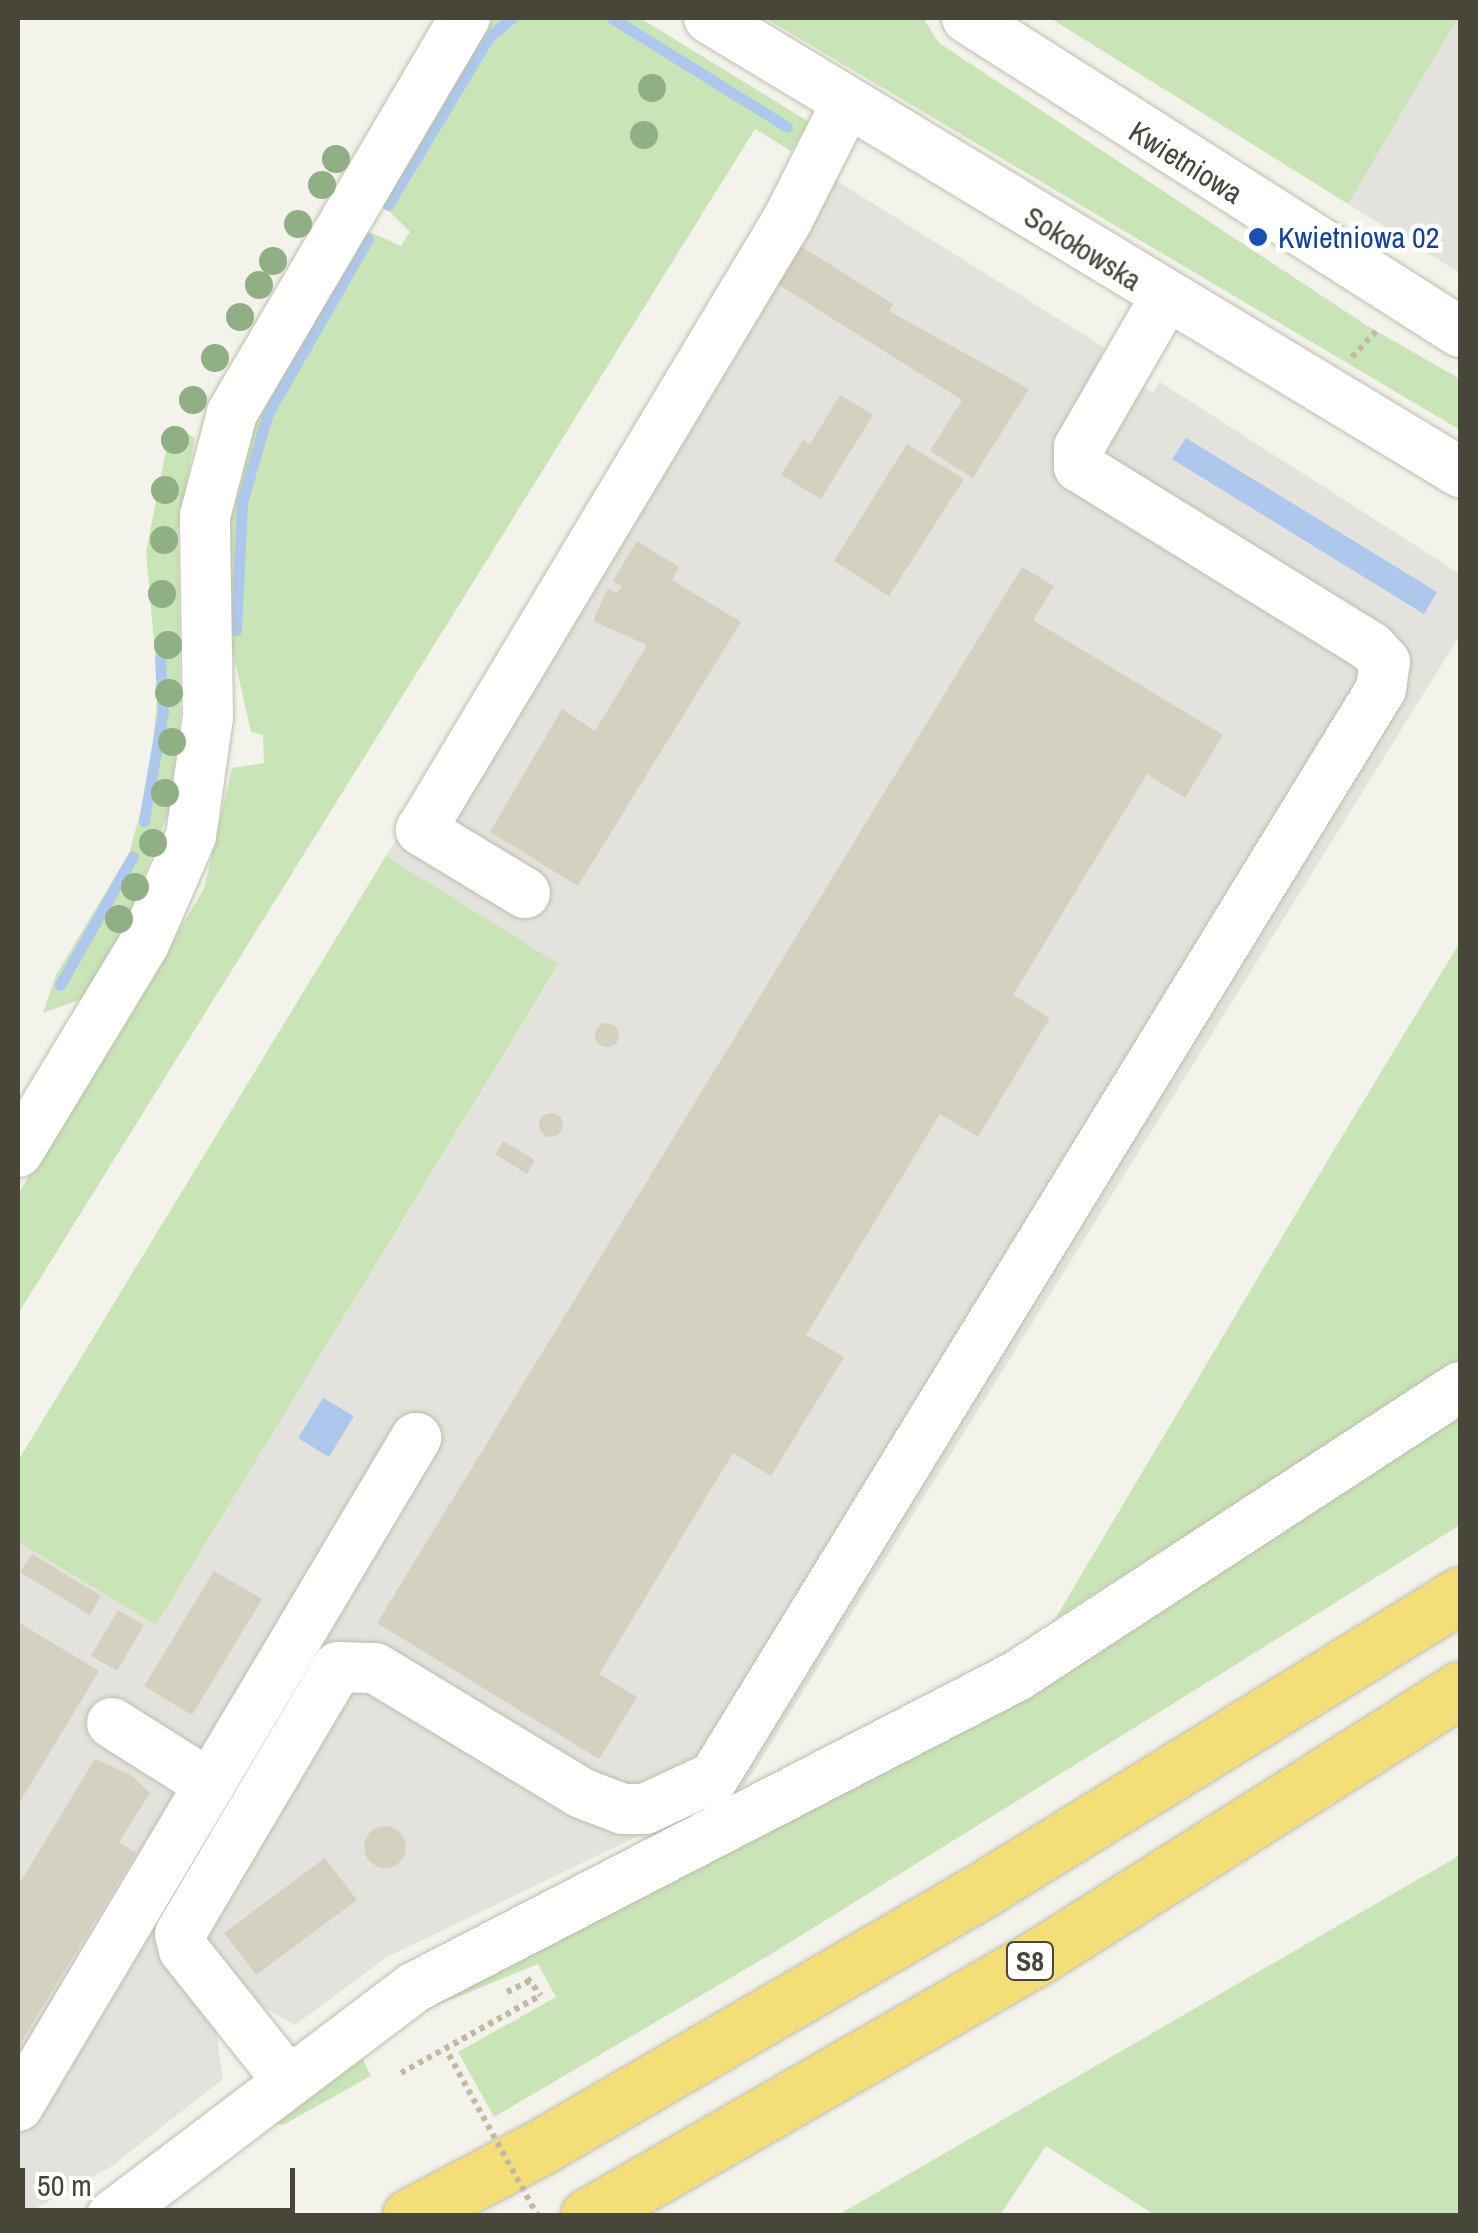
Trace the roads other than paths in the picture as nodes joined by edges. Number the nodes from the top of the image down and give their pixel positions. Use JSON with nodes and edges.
{"nodes":[{"id":1,"x":464,"y":18,"type":"edge"},
{"id":2,"x":708,"y":18,"type":"edge"},
{"id":3,"x":967,"y":18,"type":"edge"},
{"id":4,"x":848,"y":102,"type":"junction"},
{"id":5,"x":1165,"y":298,"type":"junction"},
{"id":6,"x":1460,"y":332,"type":"edge"},
{"id":7,"x":1460,"y":472,"type":"edge"},
{"id":8,"x":525,"y":893,"type":"dead end"},
{"id":9,"x":18,"y":1152,"type":"edge"},
{"id":10,"x":1460,"y":1387,"type":"edge"},
{"id":11,"x":416,"y":1438,"type":"dead end"},
{"id":12,"x":1460,"y":1596,"type":"edge"},
{"id":13,"x":1460,"y":1688,"type":"edge"},
{"id":14,"x":112,"y":1722,"type":"dead end"},
{"id":15,"x":209,"y":1784,"type":"junction"},
{"id":16,"x":289,"y":2082,"type":"junction"},
{"id":17,"x":18,"y":2106,"type":"edge"},
{"id":18,"x":112,"y":2216,"type":"edge"},
{"id":19,"x":410,"y":2216,"type":"edge"},
{"id":20,"x":588,"y":2216,"type":"edge"}],
"edges":[{"from":1,"to":9,"type":"street"},
{"from":2,"to":4,"type":"street","name":"Sokołowska"},
{"from":3,"to":6,"type":"street","name":"Kwietniowa"},
{"from":4,"to":5,"type":"street","name":"Sokołowska"},
{"from":4,"to":8,"type":"street"},
{"from":5,"to":7,"type":"street","name":"Sokołowska"},
{"from":5,"to":16,"type":"street"},
{"from":10,"to":16,"type":"street"},
{"from":11,"to":15,"type":"street"},
{"from":12,"to":19,"type":"highway"},
{"from":13,"to":20,"type":"highway","number":"S8"},
{"from":14,"to":15,"type":"street"},
{"from":15,"to":17,"type":"street"},
{"from":16,"to":18,"type":"street"}]}
